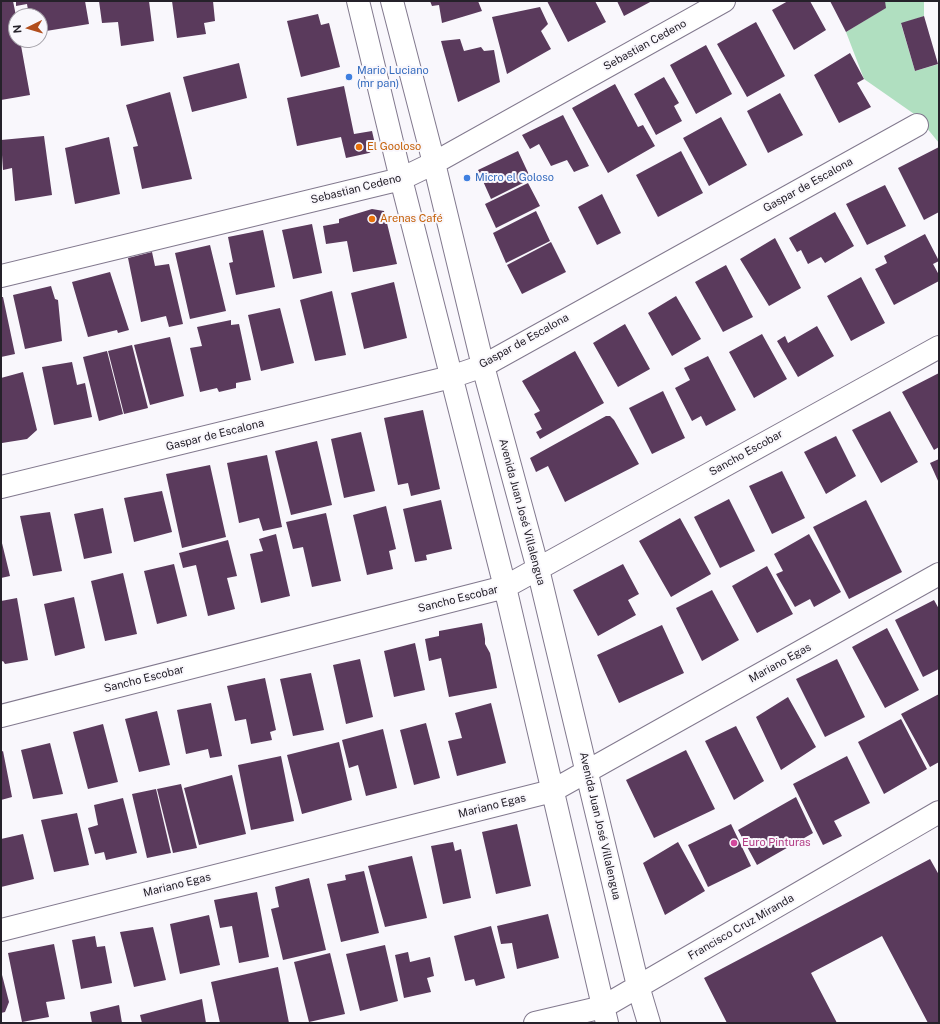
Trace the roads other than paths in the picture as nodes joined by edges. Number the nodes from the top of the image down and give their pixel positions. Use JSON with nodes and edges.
{"nodes":[{"id":1,"x":358,"y":1,"type":"edge"},
{"id":2,"x":392,"y":1,"type":"edge"},
{"id":3,"x":724,"y":1,"type":"edge"},
{"id":4,"x":917,"y":125,"type":"dead end"},
{"id":5,"x":434,"y":163,"type":"junction"},
{"id":6,"x":401,"y":179,"type":"junction"},
{"id":7,"x":1,"y":276,"type":"edge"},
{"id":8,"x":939,"y":347,"type":"edge"},
{"id":9,"x":483,"y":366,"type":"junction"},
{"id":10,"x":451,"y":377,"type":"junction"},
{"id":11,"x":1,"y":487,"type":"edge"},
{"id":12,"x":538,"y":569,"type":"junction"},
{"id":13,"x":939,"y":574,"type":"edge"},
{"id":14,"x":504,"y":587,"type":"junction"},
{"id":15,"x":1,"y":716,"type":"edge"},
{"id":16,"x":587,"y":772,"type":"junction"},
{"id":17,"x":552,"y":791,"type":"junction"},
{"id":18,"x":939,"y":812,"type":"edge"},
{"id":19,"x":1,"y":930,"type":"edge"},
{"id":20,"x":638,"y":986,"type":"junction"},
{"id":21,"x":605,"y":1015,"type":"edge"},
{"id":22,"x":535,"y":1023,"type":"edge"},
{"id":23,"x":649,"y":1023,"type":"edge"}],
"edges":[{"from":1,"to":6,"type":"street"},
{"from":2,"to":5,"type":"street","name":"Avenida Juan José Villalengua"},
{"from":3,"to":5,"type":"street","name":"Sebastian Cedeno"},
{"from":4,"to":9,"type":"street","name":"Gaspar de Escalona"},
{"from":5,"to":6,"type":"street","name":"Sebastian Cedeno"},
{"from":5,"to":9,"type":"street","name":"Avenida Juan José Villalengua"},
{"from":6,"to":7,"type":"street","name":"Sebastian Cedeno"},
{"from":6,"to":10,"type":"street"},
{"from":8,"to":12,"type":"street","name":"Sancho Escobar"},
{"from":9,"to":10,"type":"street","name":"Gaspar de Escalona"},
{"from":9,"to":12,"type":"street","name":"Avenida Juan José Villalengua"},
{"from":10,"to":11,"type":"street","name":"Gaspar de Escalona"},
{"from":10,"to":14,"type":"street"},
{"from":12,"to":14,"type":"street","name":"Sancho Escobar"},
{"from":12,"to":16,"type":"street","name":"Avenida Juan José Villalengua"},
{"from":13,"to":16,"type":"street","name":"Mariano Egas"},
{"from":14,"to":15,"type":"street","name":"Sancho Escobar"},
{"from":14,"to":17,"type":"street"},
{"from":16,"to":17,"type":"street","name":"Mariano Egas"},
{"from":16,"to":20,"type":"street","name":"Avenida Juan José Villalengua"},
{"from":17,"to":19,"type":"street","name":"Mariano Egas"},
{"from":17,"to":21,"type":"street"},
{"from":18,"to":20,"type":"street","name":"Francisco Cruz Miranda"},
{"from":20,"to":21,"type":"street","name":"Francisco Cruz Miranda"},
{"from":20,"to":23,"type":"street","name":"Avenida Juan José Villalengua"},
{"from":21,"to":22,"type":"street","name":"Francisco Cruz Miranda"}]}
